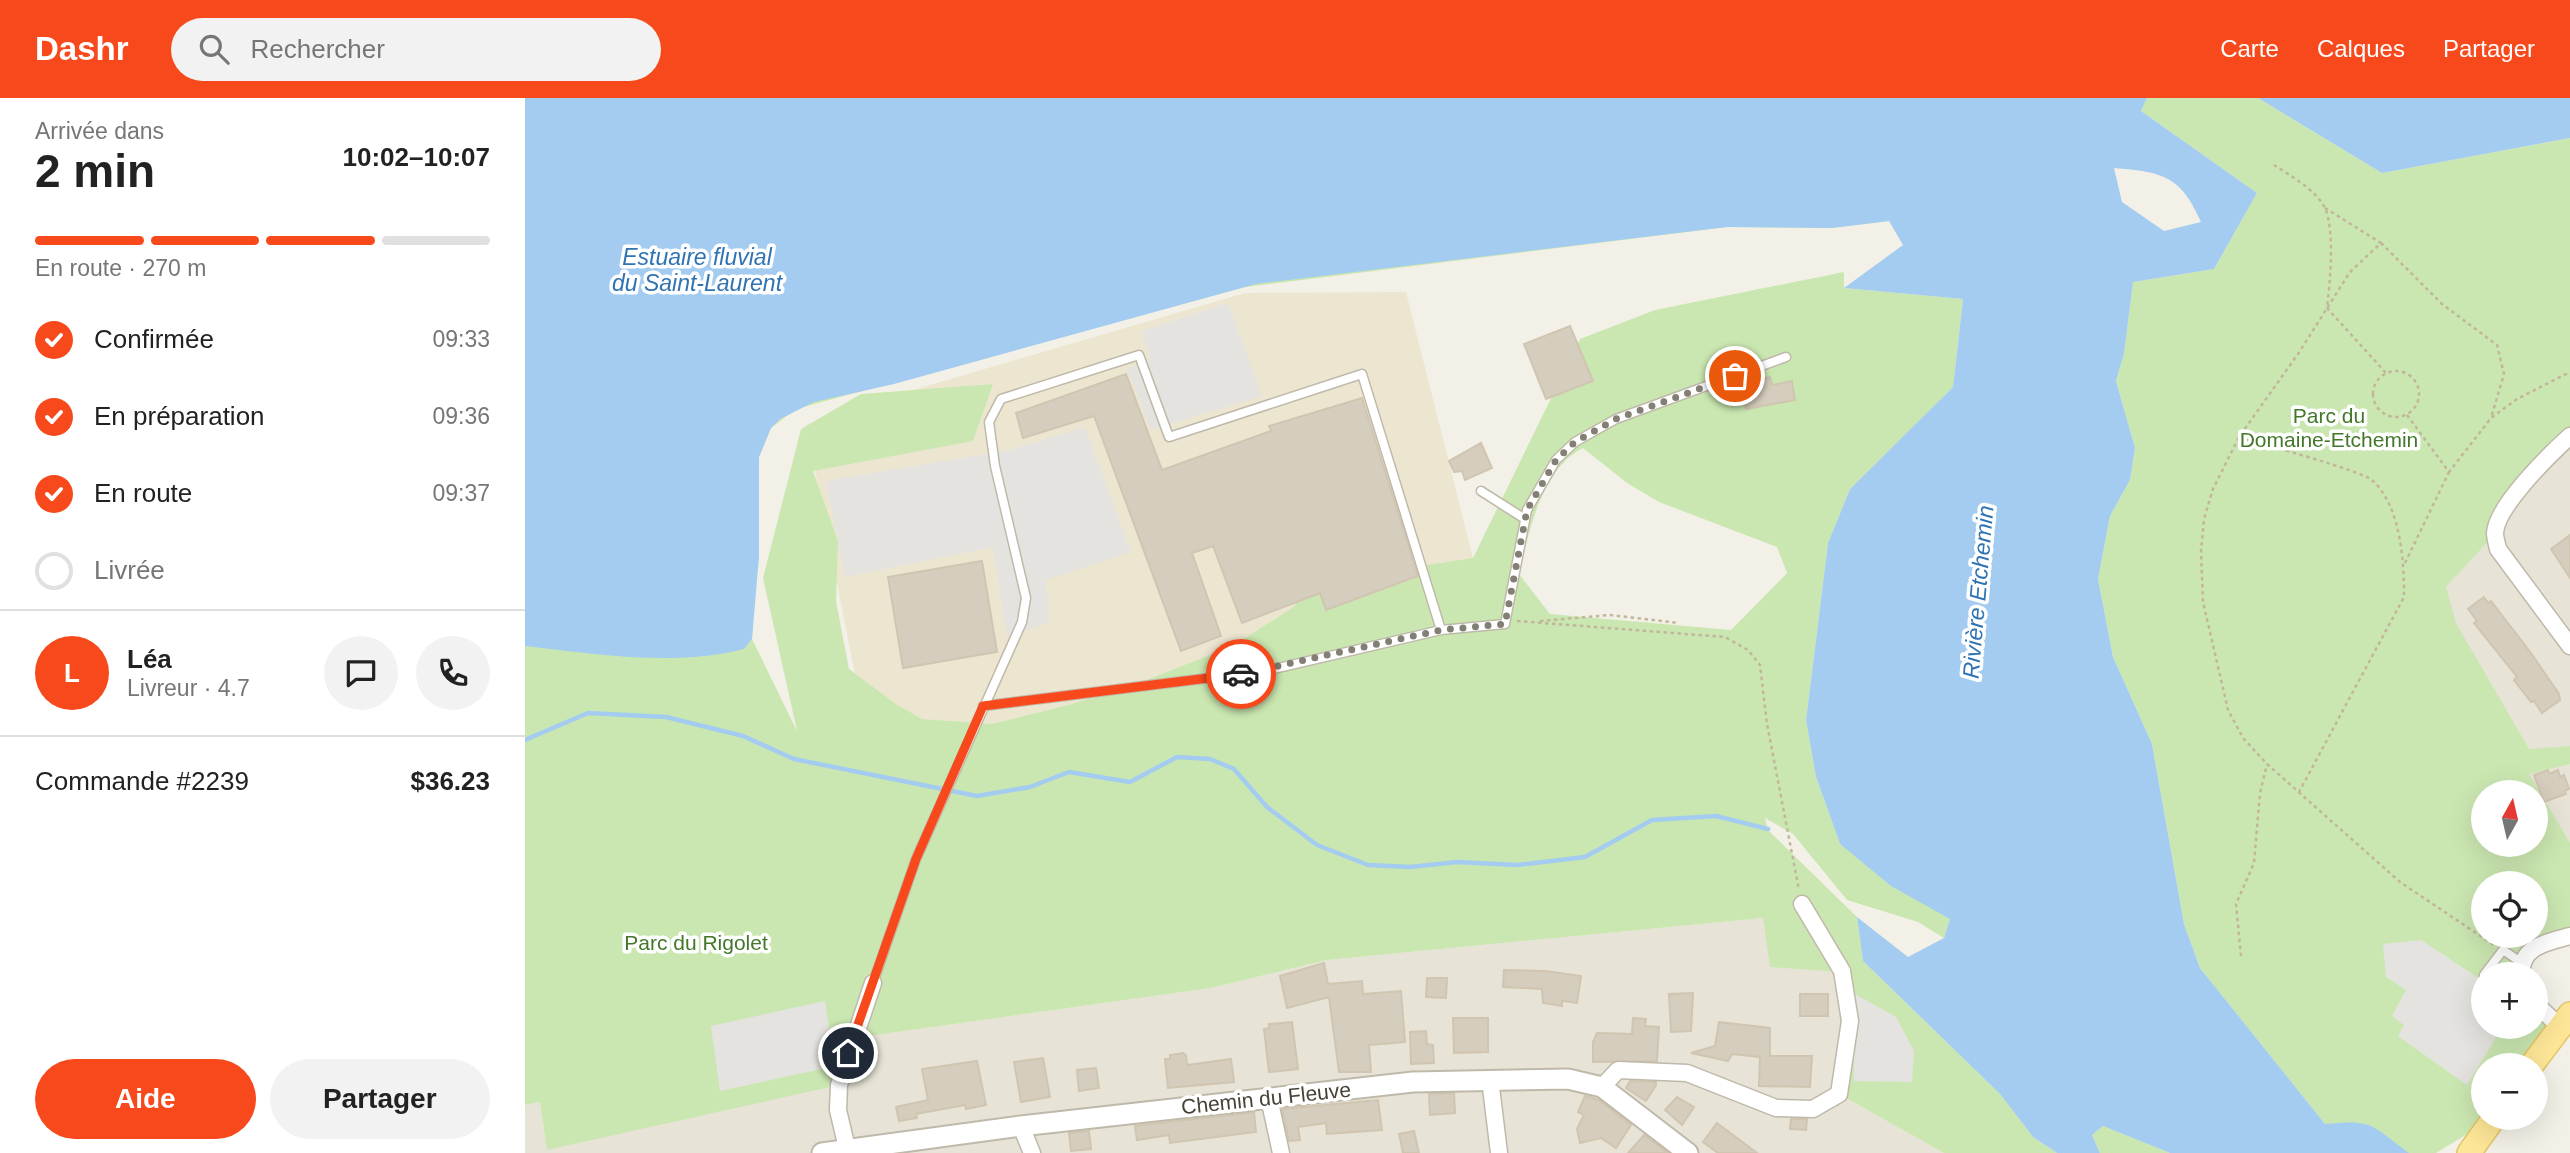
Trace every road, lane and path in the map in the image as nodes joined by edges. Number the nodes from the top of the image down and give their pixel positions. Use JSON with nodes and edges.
{"nodes":[{"id":1,"x":2274,"y":165,"type":"dead end"},
{"id":2,"x":2325,"y":208,"type":"junction"},
{"id":3,"x":2381,"y":243,"type":"junction"},
{"id":4,"x":2327,"y":308,"type":"junction"},
{"id":5,"x":1786,"y":357,"type":"dead end"},
{"id":6,"x":2570,"y":372,"type":"edge"},
{"id":7,"x":2386,"y":373,"type":"junction"},
{"id":8,"x":2407,"y":415,"type":"junction"},
{"id":9,"x":2491,"y":418,"type":"junction"},
{"id":10,"x":2570,"y":436,"type":"edge"},
{"id":11,"x":2239,"y":437,"type":"junction"},
{"id":12,"x":2449,"y":472,"type":"junction"},
{"id":13,"x":1481,"y":491,"type":"dead end"},
{"id":14,"x":1525,"y":519,"type":"junction"},
{"id":15,"x":2404,"y":564,"type":"junction"},
{"id":16,"x":1505,"y":622,"type":"junction"},
{"id":17,"x":1527,"y":622,"type":"junction"},
{"id":18,"x":1679,"y":623,"type":"dead end"},
{"id":19,"x":1441,"y":630,"type":"junction"},
{"id":20,"x":2570,"y":646,"type":"edge"},
{"id":21,"x":983,"y":706,"type":"junction"},
{"id":22,"x":2267,"y":764,"type":"junction"},
{"id":23,"x":2299,"y":793,"type":"junction"},
{"id":24,"x":1797,"y":883,"type":"dead end"},
{"id":25,"x":1802,"y":904,"type":"dead end"},
{"id":26,"x":2471,"y":929,"type":"edge"},
{"id":27,"x":2570,"y":936,"type":"edge"},
{"id":28,"x":2241,"y":956,"type":"dead end"},
{"id":29,"x":2494,"y":962,"type":"edge"},
{"id":30,"x":2515,"y":962,"type":"edge"},
{"id":31,"x":2526,"y":962,"type":"edge"},
{"id":32,"x":873,"y":983,"type":"joint"},
{"id":33,"x":2548,"y":1011,"type":"edge"},
{"id":34,"x":2565,"y":1020,"type":"edge"},
{"id":35,"x":2541,"y":1053,"type":"edge"},
{"id":36,"x":1490,"y":1079,"type":"junction"},
{"id":37,"x":1602,"y":1087,"type":"junction"},
{"id":38,"x":1269,"y":1098,"type":"junction"},
{"id":39,"x":1021,"y":1126,"type":"junction"},
{"id":40,"x":2485,"y":1130,"type":"edge"},
{"id":41,"x":847,"y":1148,"type":"junction"},
{"id":42,"x":822,"y":1153,"type":"edge"},
{"id":43,"x":1032,"y":1153,"type":"edge"},
{"id":44,"x":1281,"y":1153,"type":"edge"},
{"id":45,"x":1499,"y":1153,"type":"edge"},
{"id":46,"x":1688,"y":1153,"type":"edge"},
{"id":47,"x":2469,"y":1153,"type":"edge"}],
"edges":[{"from":1,"to":2,"type":"path"},
{"from":2,"to":3,"type":"path"},
{"from":2,"to":4,"type":"path"},
{"from":3,"to":4,"type":"path"},
{"from":3,"to":9,"type":"path"},
{"from":4,"to":7,"type":"path"},
{"from":4,"to":11,"type":"path"},
{"from":5,"to":14,"type":"lane"},
{"from":6,"to":9,"type":"path"},
{"from":7,"to":8,"type":"path"},
{"from":7,"to":8,"type":"path"},
{"from":8,"to":12,"type":"path"},
{"from":9,"to":12,"type":"path"},
{"from":10,"to":20,"type":"street"},
{"from":11,"to":15,"type":"path"},
{"from":11,"to":22,"type":"path"},
{"from":12,"to":15,"type":"path"},
{"from":13,"to":14,"type":"lane"},
{"from":14,"to":16,"type":"lane"},
{"from":15,"to":23,"type":"path"},
{"from":16,"to":17,"type":"path"},
{"from":16,"to":19,"type":"lane"},
{"from":17,"to":18,"type":"path"},
{"from":17,"to":24,"type":"path"},
{"from":19,"to":21,"type":"lane"},
{"from":19,"to":21,"type":"lane"},
{"from":21,"to":32,"type":"lane"},
{"from":22,"to":23,"type":"path"},
{"from":22,"to":28,"type":"path"},
{"from":23,"to":26,"type":"path"},
{"from":25,"to":37,"type":"street"},
{"from":27,"to":31,"type":"street"},
{"from":29,"to":30,"type":"lane"},
{"from":32,"to":41,"type":"street"},
{"from":33,"to":34,"type":"street"},
{"from":34,"to":35,"type":"main road"},
{"from":36,"to":37,"type":"street","name":"Chemin du Fleuve"},
{"from":36,"to":38,"type":"street","name":"Chemin du Fleuve"},
{"from":36,"to":45,"type":"street"},
{"from":37,"to":46,"type":"street","name":"Chemin du Fleuve"},
{"from":38,"to":39,"type":"street","name":"Chemin du Fleuve"},
{"from":38,"to":44,"type":"street"},
{"from":39,"to":41,"type":"street","name":"Chemin du Fleuve"},
{"from":39,"to":43,"type":"street"},
{"from":40,"to":47,"type":"main road"},
{"from":41,"to":42,"type":"street","name":"Chemin du Fleuve"}]}
